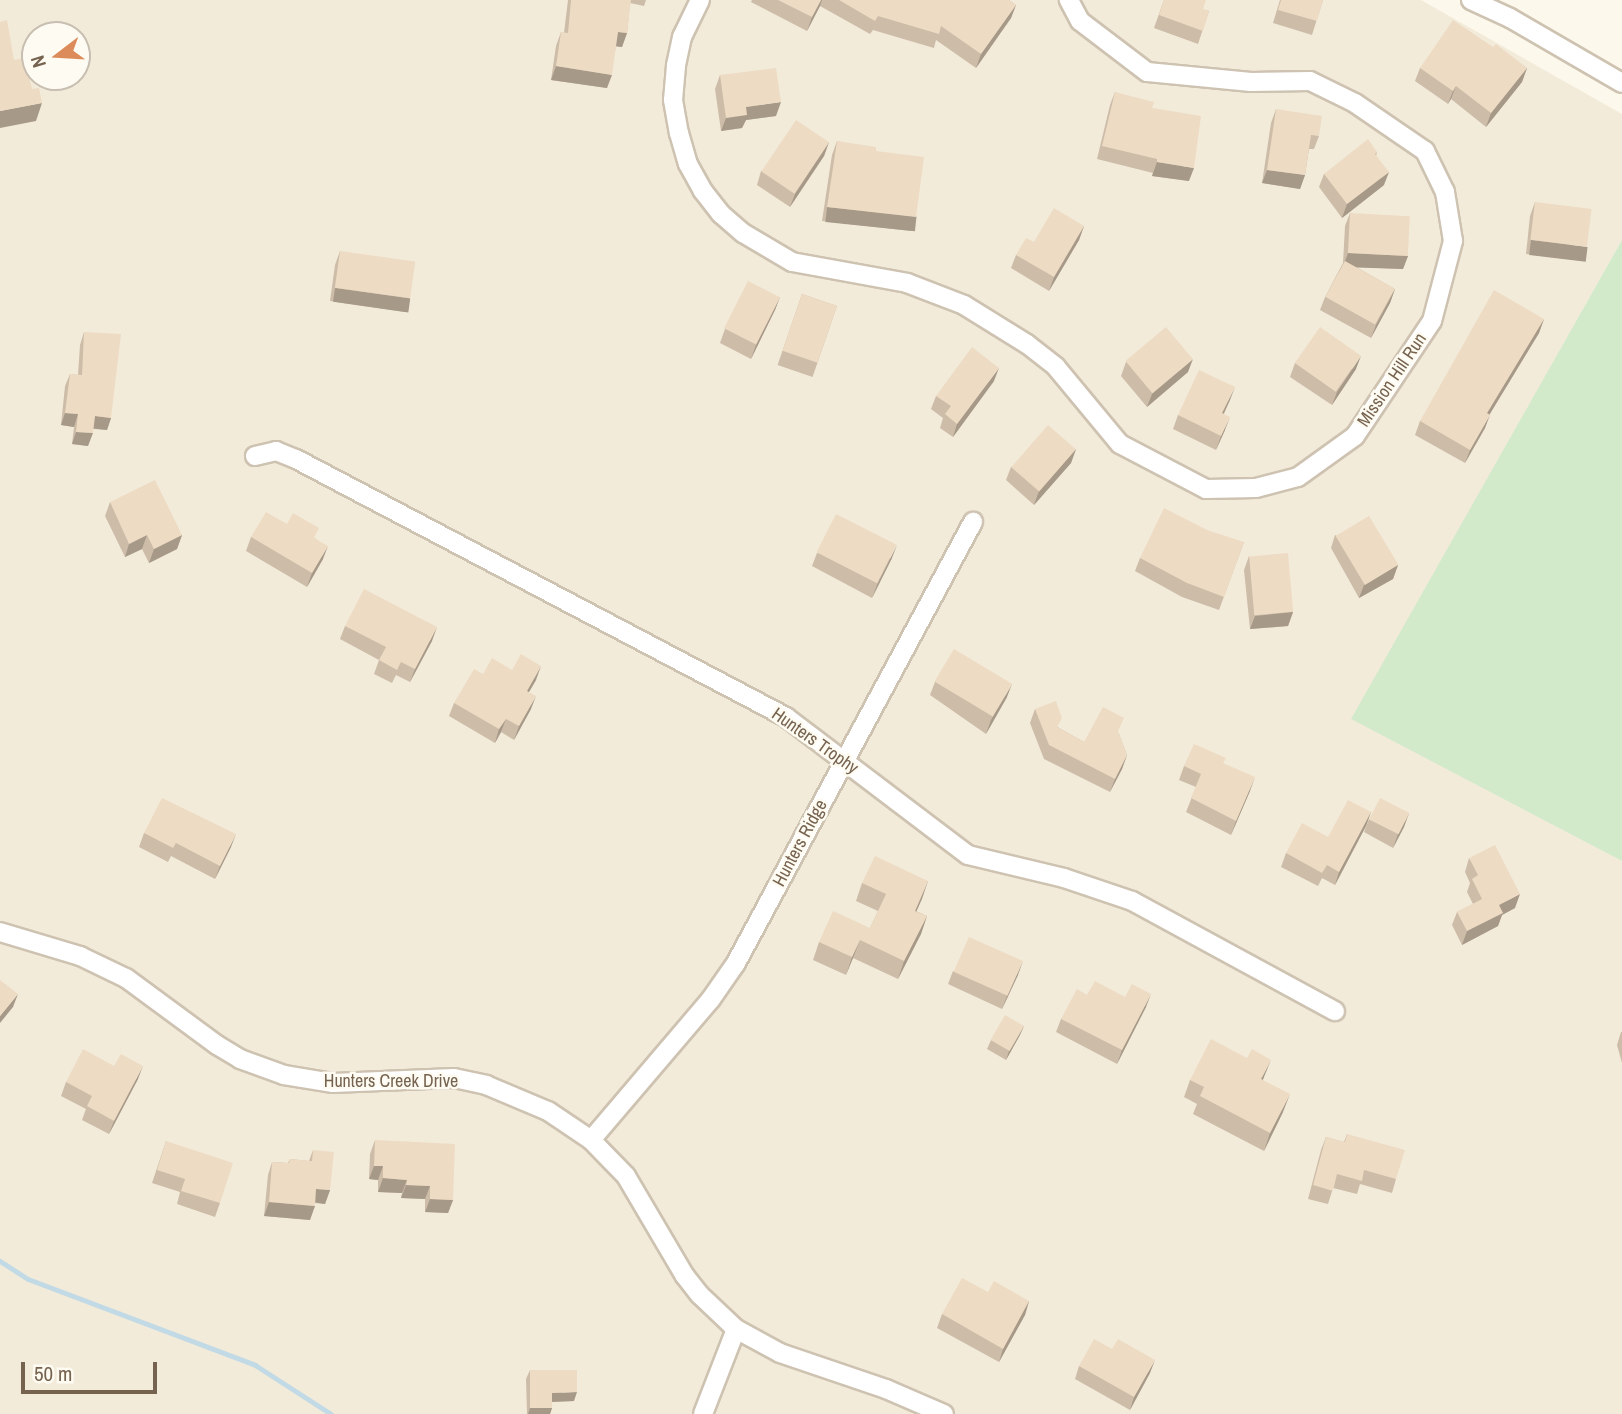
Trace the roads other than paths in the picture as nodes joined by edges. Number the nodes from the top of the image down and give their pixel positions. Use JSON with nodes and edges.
{"nodes":[{"id":1,"x":700,"y":0,"type":"edge"},
{"id":2,"x":1069,"y":0,"type":"edge"},
{"id":3,"x":1471,"y":0,"type":"edge"},
{"id":4,"x":1622,"y":83,"type":"edge"},
{"id":5,"x":255,"y":456,"type":"dead end"},
{"id":6,"x":973,"y":522,"type":"dead end"},
{"id":7,"x":844,"y":761,"type":"junction"},
{"id":8,"x":0,"y":932,"type":"edge"},
{"id":9,"x":1335,"y":1011,"type":"dead end"},
{"id":10,"x":591,"y":1140,"type":"junction"},
{"id":11,"x":736,"y":1329,"type":"junction"},
{"id":12,"x":703,"y":1414,"type":"edge"},
{"id":13,"x":944,"y":1414,"type":"edge"}],
"edges":[{"from":1,"to":2,"type":"street","name":"Mission Hill Run"},
{"from":3,"to":4,"type":"street"},
{"from":5,"to":7,"type":"street","name":"Hunters Trophy"},
{"from":6,"to":7,"type":"street","name":"Hunters Ridge"},
{"from":7,"to":9,"type":"street","name":"Hunters Trophy"},
{"from":7,"to":10,"type":"street","name":"Hunters Ridge"},
{"from":8,"to":10,"type":"street","name":"Hunters Creek Drive"},
{"from":10,"to":11,"type":"street","name":"Hunters Creek Drive"},
{"from":11,"to":12,"type":"street"},
{"from":11,"to":13,"type":"street","name":"Hunters Creek Drive"}]}
